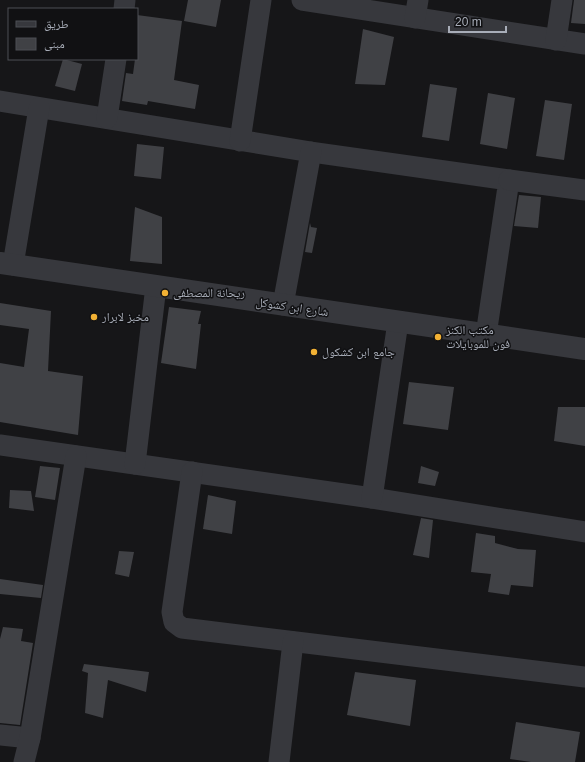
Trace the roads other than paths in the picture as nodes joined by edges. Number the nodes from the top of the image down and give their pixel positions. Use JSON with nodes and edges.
{"nodes":[{"id":1,"x":261,"y":0,"type":"edge"},
{"id":2,"x":302,"y":0,"type":"edge"},
{"id":3,"x":562,"y":0,"type":"edge"},
{"id":4,"x":417,"y":9,"type":"edge"},
{"id":5,"x":556,"y":40,"type":"junction"},
{"id":6,"x":585,"y":44,"type":"edge"},
{"id":7,"x":116,"y":60,"type":"edge"},
{"id":8,"x":0,"y":101,"type":"edge"},
{"id":9,"x":39,"y":108,"type":"junction"},
{"id":10,"x":107,"y":118,"type":"junction"},
{"id":11,"x":240,"y":141,"type":"junction"},
{"id":12,"x":311,"y":152,"type":"junction"},
{"id":13,"x":509,"y":180,"type":"junction"},
{"id":14,"x":585,"y":190,"type":"edge"},
{"id":15,"x":7,"y":264,"type":"edge"},
{"id":16,"x":156,"y":286,"type":"junction"},
{"id":17,"x":283,"y":305,"type":"junction"},
{"id":18,"x":398,"y":322,"type":"junction"},
{"id":19,"x":486,"y":335,"type":"junction"},
{"id":20,"x":585,"y":349,"type":"edge"},
{"id":21,"x":0,"y":445,"type":"edge"},
{"id":22,"x":76,"y":456,"type":"junction"},
{"id":23,"x":135,"y":464,"type":"junction"},
{"id":24,"x":192,"y":472,"type":"junction"},
{"id":25,"x":372,"y":498,"type":"junction"},
{"id":26,"x":585,"y":532,"type":"edge"},
{"id":27,"x":293,"y":642,"type":"junction"},
{"id":28,"x":585,"y":678,"type":"edge"},
{"id":29,"x":0,"y":735,"type":"edge"},
{"id":30,"x":30,"y":738,"type":"junction"},
{"id":31,"x":24,"y":762,"type":"edge"},
{"id":32,"x":279,"y":762,"type":"edge"}],
"edges":[{"from":1,"to":11,"type":"street"},
{"from":2,"to":4,"type":"street"},
{"from":3,"to":5,"type":"street"},
{"from":4,"to":5,"type":"street"},
{"from":5,"to":6,"type":"street"},
{"from":7,"to":10,"type":"street"},
{"from":8,"to":9,"type":"street"},
{"from":9,"to":10,"type":"street"},
{"from":9,"to":15,"type":"street"},
{"from":10,"to":11,"type":"street"},
{"from":11,"to":12,"type":"street"},
{"from":12,"to":13,"type":"street"},
{"from":12,"to":17,"type":"street"},
{"from":13,"to":14,"type":"street"},
{"from":13,"to":19,"type":"street"},
{"from":15,"to":16,"type":"street","name":"شارع ابن كشوكل"},
{"from":16,"to":17,"type":"street","name":"شارع ابن كشوكل"},
{"from":16,"to":23,"type":"street"},
{"from":17,"to":18,"type":"street","name":"شارع ابن كشوكل"},
{"from":18,"to":19,"type":"street","name":"شارع ابن كشوكل"},
{"from":18,"to":25,"type":"street"},
{"from":19,"to":20,"type":"street","name":"شارع ابن كشوكل"},
{"from":21,"to":22,"type":"street"},
{"from":22,"to":23,"type":"street"},
{"from":22,"to":30,"type":"street"},
{"from":23,"to":24,"type":"street"},
{"from":24,"to":25,"type":"street"},
{"from":24,"to":27,"type":"street"},
{"from":25,"to":26,"type":"street"},
{"from":27,"to":28,"type":"street"},
{"from":27,"to":32,"type":"street"},
{"from":29,"to":30,"type":"street"},
{"from":30,"to":31,"type":"street"}]}
